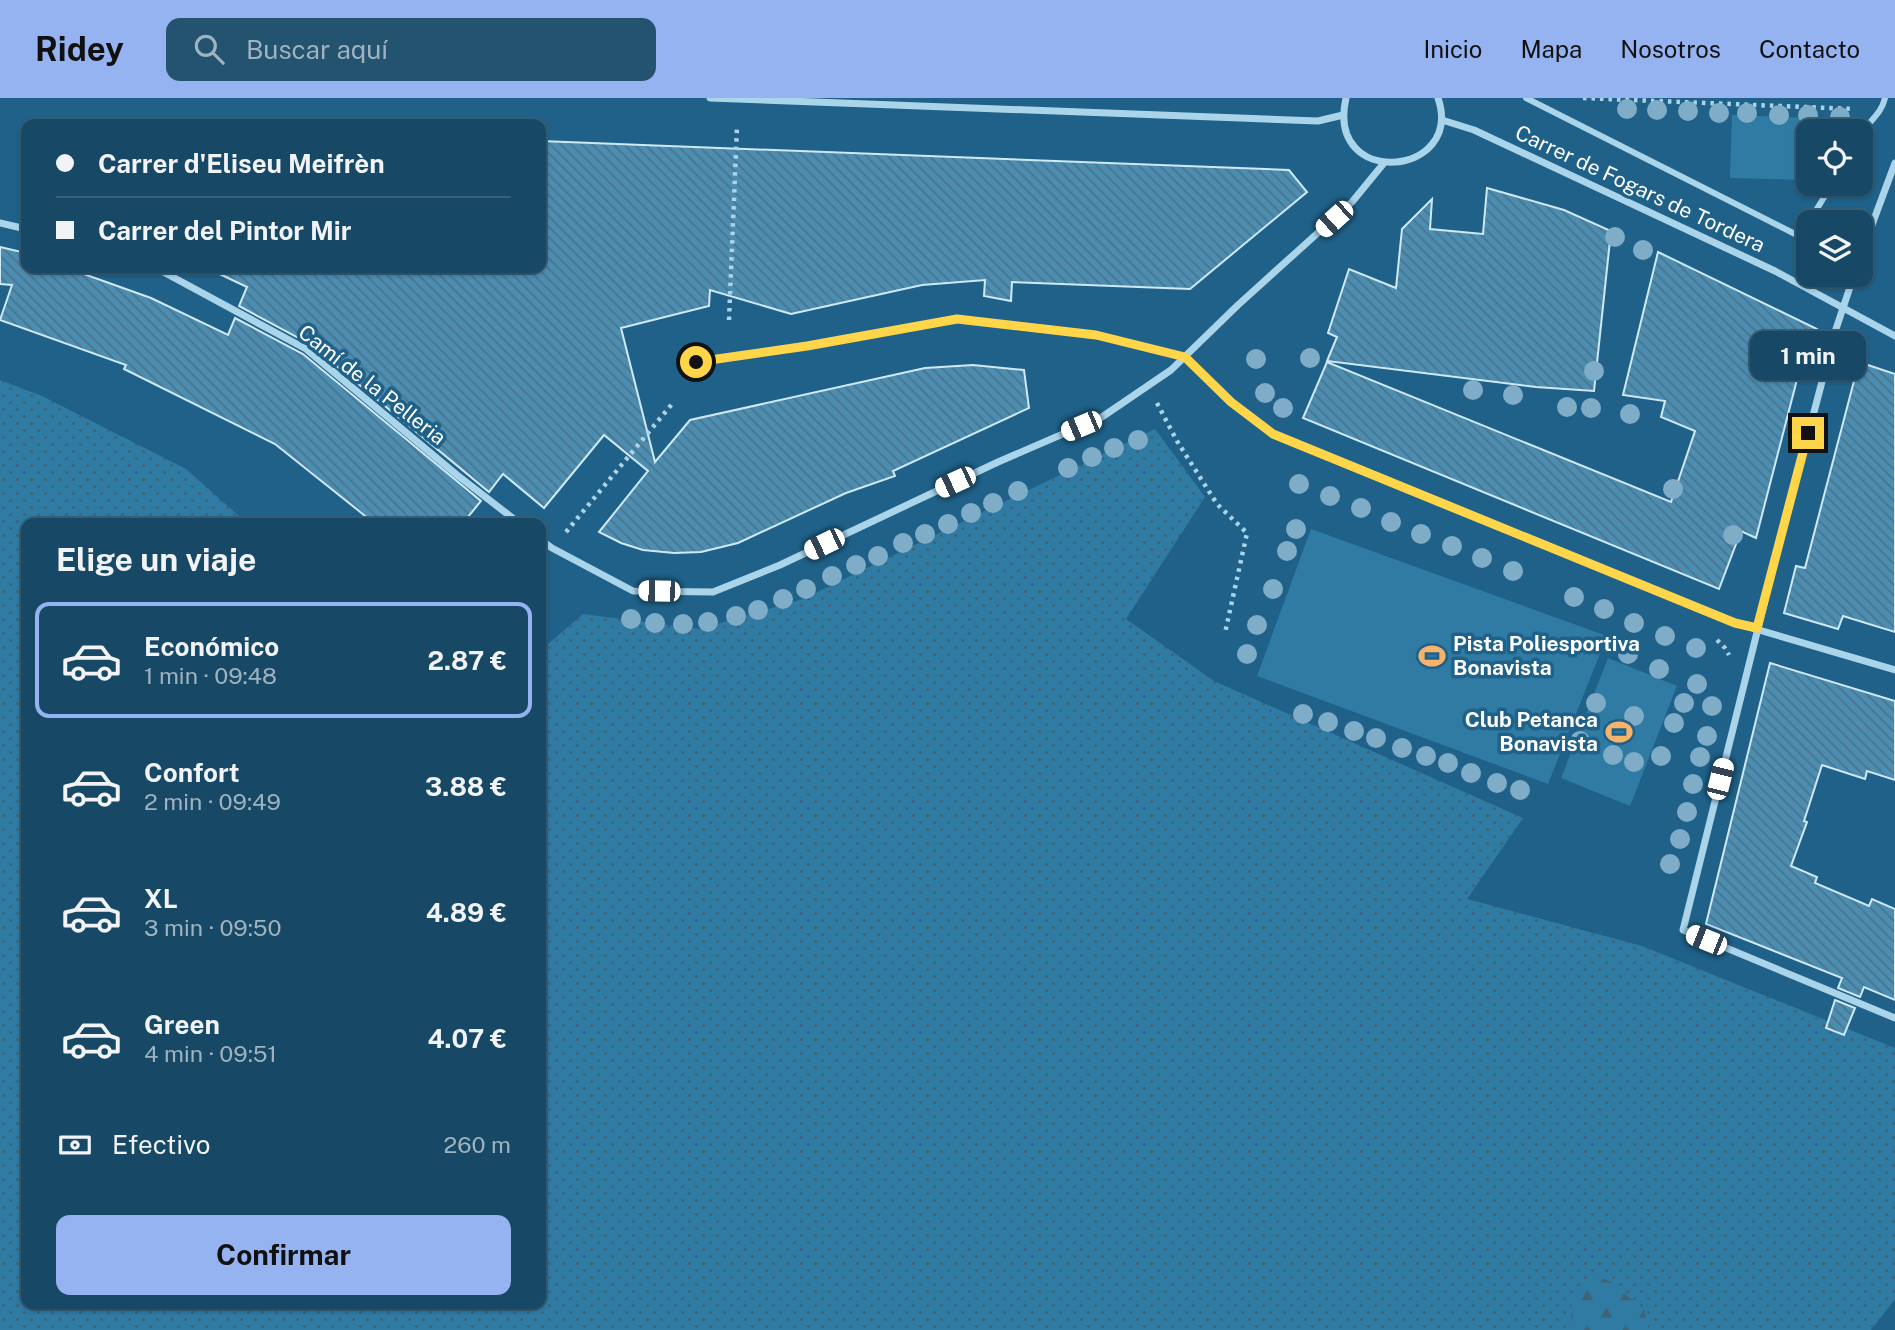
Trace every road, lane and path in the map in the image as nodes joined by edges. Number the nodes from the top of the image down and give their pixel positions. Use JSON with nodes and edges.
{"nodes":[{"id":1,"x":710,"y":98,"type":"edge"},
{"id":2,"x":1346,"y":98,"type":"edge"},
{"id":3,"x":1438,"y":98,"type":"edge"},
{"id":4,"x":1526,"y":98,"type":"edge"},
{"id":5,"x":1583,"y":98,"type":"edge"},
{"id":6,"x":1885,"y":98,"type":"edge"},
{"id":7,"x":1882,"y":110,"type":"junction"},
{"id":8,"x":1343,"y":115,"type":"junction"},
{"id":9,"x":1872,"y":119,"type":"edge"},
{"id":10,"x":1441,"y":120,"type":"junction"},
{"id":11,"x":737,"y":127,"type":"dead end"},
{"id":12,"x":1384,"y":163,"type":"junction"},
{"id":13,"x":1895,"y":163,"type":"edge"},
{"id":14,"x":1873,"y":222,"type":"edge"},
{"id":15,"x":0,"y":223,"type":"edge"},
{"id":16,"x":21,"y":228,"type":"edge"},
{"id":17,"x":1796,"y":234,"type":"edge"},
{"id":18,"x":165,"y":273,"type":"edge"},
{"id":19,"x":1850,"y":287,"type":"edge"},
{"id":20,"x":1842,"y":308,"type":"junction"},
{"id":21,"x":729,"y":320,"type":"dead end"},
{"id":22,"x":1895,"y":336,"type":"edge"},
{"id":23,"x":1185,"y":357,"type":"junction"},
{"id":24,"x":696,"y":362,"type":"dead end"},
{"id":25,"x":1149,"y":387,"type":"junction"},
{"id":26,"x":672,"y":404,"type":"dead end"},
{"id":27,"x":513,"y":518,"type":"edge"},
{"id":28,"x":565,"y":532,"type":"dead end"},
{"id":29,"x":546,"y":544,"type":"edge"},
{"id":30,"x":1757,"y":628,"type":"junction"},
{"id":31,"x":1225,"y":633,"type":"dead end"},
{"id":32,"x":1717,"y":640,"type":"dead end"},
{"id":33,"x":1731,"y":662,"type":"dead end"},
{"id":34,"x":1895,"y":670,"type":"edge"},
{"id":35,"x":1895,"y":1018,"type":"edge"}],
"edges":[{"from":1,"to":8,"type":"street"},
{"from":2,"to":8,"type":"street"},
{"from":3,"to":10,"type":"street"},
{"from":4,"to":17,"type":"street"},
{"from":5,"to":7,"type":"path"},
{"from":6,"to":7,"type":"street"},
{"from":7,"to":9,"type":"street"},
{"from":8,"to":12,"type":"street"},
{"from":10,"to":12,"type":"street"},
{"from":10,"to":20,"type":"street","name":"Carrer de Fogars de Tordera"},
{"from":11,"to":21,"type":"path"},
{"from":12,"to":23,"type":"street"},
{"from":13,"to":14,"type":"street"},
{"from":15,"to":16,"type":"street"},
{"from":18,"to":27,"type":"street","name":"Camí de la Pelleria"},
{"from":19,"to":20,"type":"street"},
{"from":20,"to":22,"type":"street","name":"Carrer de Fogars de Tordera"},
{"from":20,"to":30,"type":"street"},
{"from":23,"to":24,"type":"street"},
{"from":23,"to":25,"type":"street"},
{"from":23,"to":30,"type":"street"},
{"from":25,"to":29,"type":"street"},
{"from":25,"to":31,"type":"path"},
{"from":26,"to":28,"type":"path"},
{"from":30,"to":34,"type":"street"},
{"from":30,"to":35,"type":"street"},
{"from":32,"to":33,"type":"path"}]}
